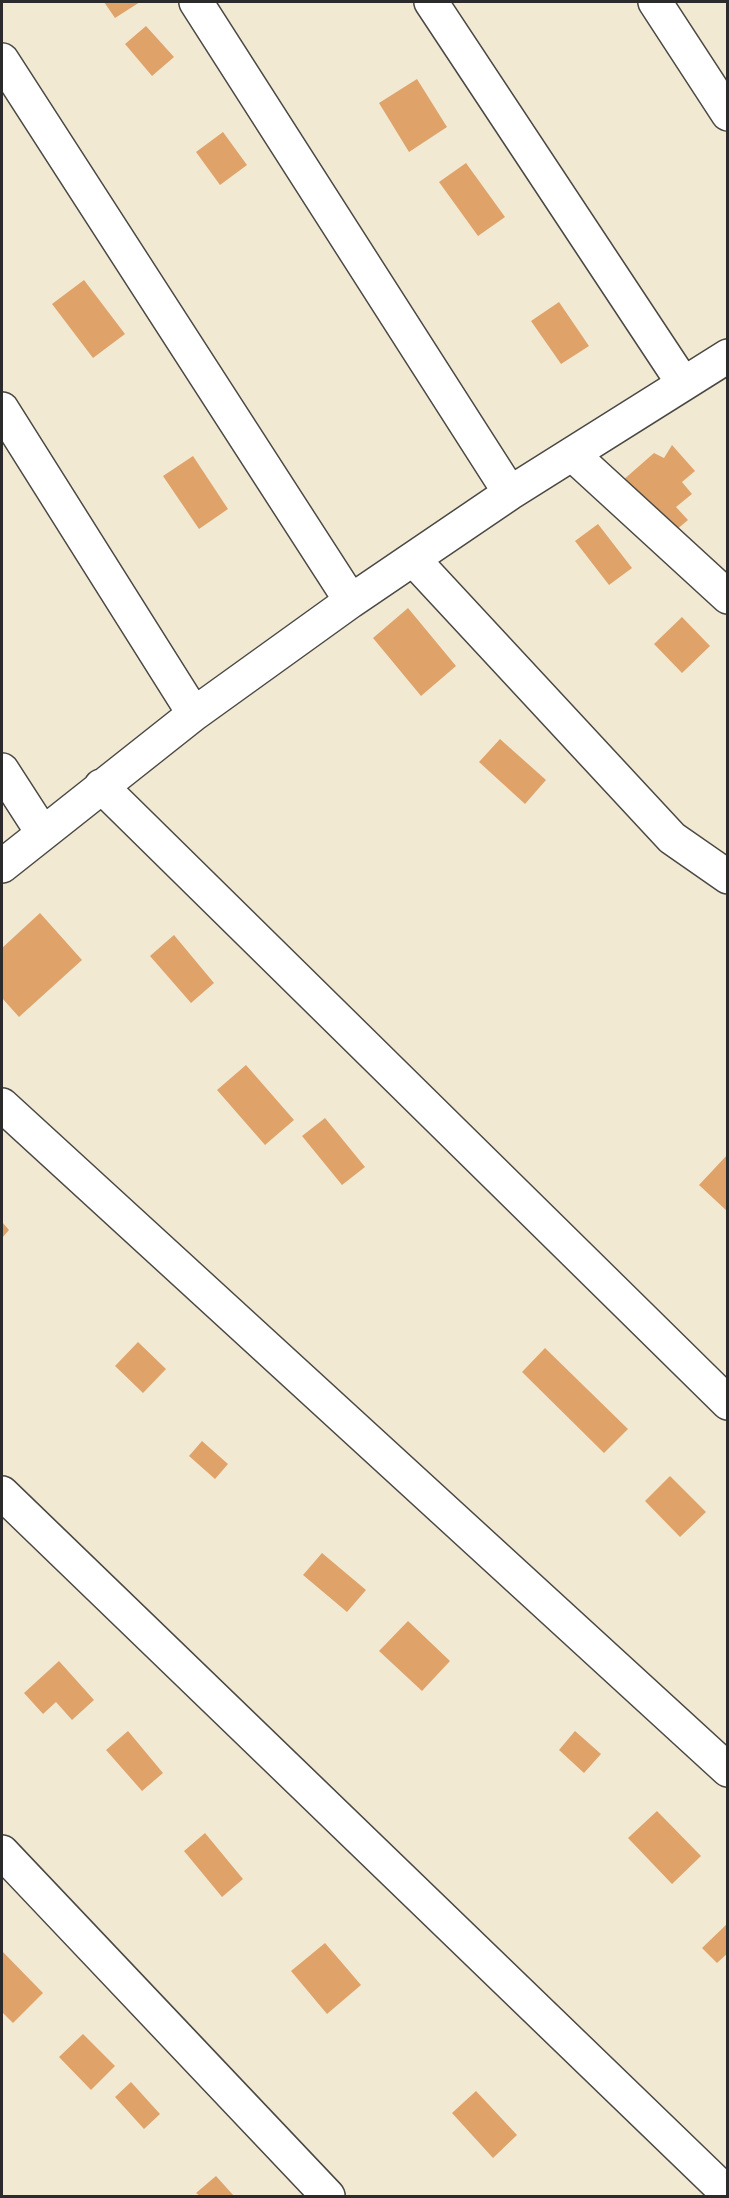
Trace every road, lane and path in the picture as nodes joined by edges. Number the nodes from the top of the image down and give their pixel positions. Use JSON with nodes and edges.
{"nodes":[{"id":1,"x":195,"y":2,"type":"edge"},
{"id":2,"x":431,"y":2,"type":"edge"},
{"id":3,"x":655,"y":2,"type":"edge"},
{"id":4,"x":2,"y":60,"type":"edge"},
{"id":5,"x":728,"y":114,"type":"edge"},
{"id":6,"x":728,"y":356,"type":"edge"},
{"id":7,"x":683,"y":383,"type":"junction"},
{"id":8,"x":2,"y":409,"type":"edge"},
{"id":9,"x":572,"y":454,"type":"junction"},
{"id":10,"x":510,"y":492,"type":"junction"},
{"id":11,"x":413,"y":559,"type":"junction"},
{"id":12,"x":728,"y":597,"type":"edge"},
{"id":13,"x":351,"y":601,"type":"junction"},
{"id":14,"x":194,"y":714,"type":"junction"},
{"id":15,"x":2,"y":770,"type":"edge"},
{"id":16,"x":101,"y":786,"type":"junction"},
{"id":17,"x":42,"y":832,"type":"junction"},
{"id":18,"x":2,"y":866,"type":"edge"},
{"id":19,"x":728,"y":877,"type":"edge"},
{"id":20,"x":2,"y":1105,"type":"edge"},
{"id":21,"x":728,"y":1403,"type":"edge"},
{"id":22,"x":2,"y":1492,"type":"edge"},
{"id":23,"x":728,"y":1770,"type":"edge"},
{"id":24,"x":2,"y":1852,"type":"edge"},
{"id":25,"x":728,"y":2194,"type":"edge"},
{"id":26,"x":328,"y":2196,"type":"edge"}],
"edges":[{"from":1,"to":10,"type":"street"},
{"from":2,"to":7,"type":"street"},
{"from":3,"to":5,"type":"street"},
{"from":4,"to":13,"type":"street"},
{"from":6,"to":7,"type":"street"},
{"from":7,"to":9,"type":"street"},
{"from":8,"to":14,"type":"street"},
{"from":9,"to":10,"type":"street"},
{"from":9,"to":12,"type":"street"},
{"from":10,"to":11,"type":"street"},
{"from":11,"to":13,"type":"street"},
{"from":11,"to":19,"type":"street"},
{"from":13,"to":14,"type":"street"},
{"from":14,"to":16,"type":"street"},
{"from":15,"to":17,"type":"street"},
{"from":16,"to":17,"type":"street"},
{"from":16,"to":21,"type":"street"},
{"from":17,"to":18,"type":"street"},
{"from":20,"to":23,"type":"street"},
{"from":22,"to":25,"type":"street"},
{"from":24,"to":26,"type":"street"}]}
